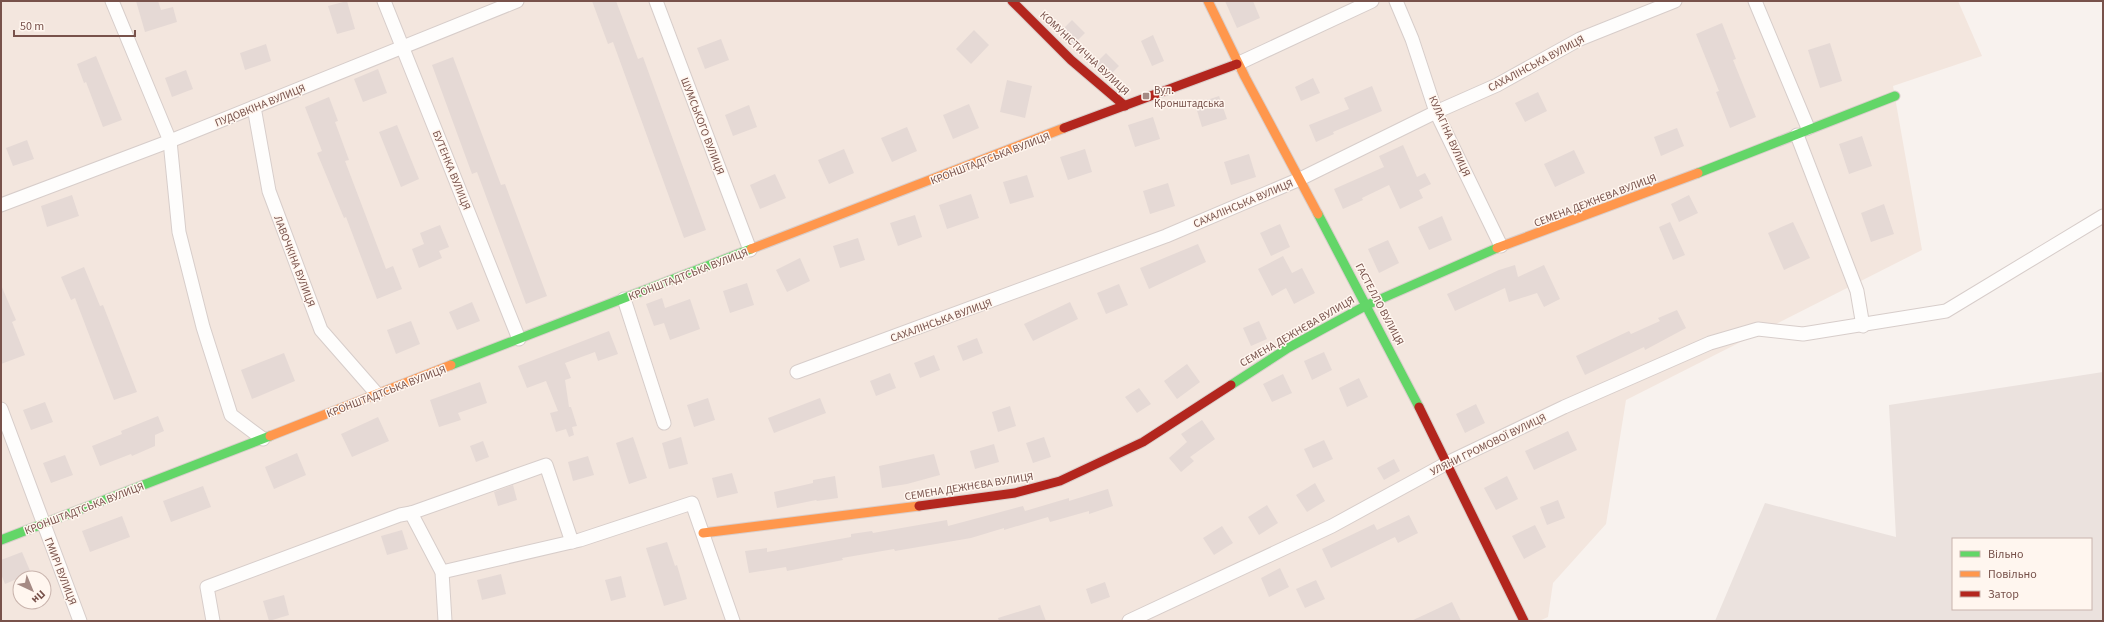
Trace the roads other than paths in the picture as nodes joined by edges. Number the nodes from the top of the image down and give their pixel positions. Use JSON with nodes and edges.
{"nodes":[{"id":1,"x":112,"y":1,"type":"edge"},
{"id":2,"x":384,"y":1,"type":"edge"},
{"id":3,"x":518,"y":1,"type":"edge"},
{"id":4,"x":656,"y":1,"type":"edge"},
{"id":5,"x":1012,"y":1,"type":"edge"},
{"id":6,"x":1208,"y":1,"type":"edge"},
{"id":7,"x":1372,"y":1,"type":"edge"},
{"id":8,"x":1396,"y":1,"type":"edge"},
{"id":9,"x":1675,"y":1,"type":"edge"},
{"id":10,"x":1755,"y":1,"type":"edge"},
{"id":11,"x":403,"y":47,"type":"junction"},
{"id":12,"x":1237,"y":64,"type":"junction"},
{"id":13,"x":1895,"y":96,"type":"dead end"},
{"id":14,"x":1125,"y":106,"type":"junction"},
{"id":15,"x":254,"y":107,"type":"junction"},
{"id":16,"x":1436,"y":112,"type":"junction"},
{"id":17,"x":1808,"y":128,"type":"junction"},
{"id":18,"x":1797,"y":135,"type":"junction"},
{"id":19,"x":170,"y":141,"type":"junction"},
{"id":20,"x":1300,"y":179,"type":"junction"},
{"id":21,"x":1,"y":205,"type":"edge"},
{"id":22,"x":2103,"y":216,"type":"edge"},
{"id":23,"x":1501,"y":246,"type":"junction"},
{"id":24,"x":750,"y":250,"type":"junction"},
{"id":25,"x":624,"y":299,"type":"junction"},
{"id":26,"x":1367,"y":305,"type":"junction"},
{"id":27,"x":1863,"y":326,"type":"junction"},
{"id":28,"x":520,"y":340,"type":"junction"},
{"id":29,"x":797,"y":372,"type":"dead end"},
{"id":30,"x":378,"y":394,"type":"junction"},
{"id":31,"x":1,"y":409,"type":"edge"},
{"id":32,"x":664,"y":423,"type":"dead end"},
{"id":33,"x":263,"y":439,"type":"junction"},
{"id":34,"x":1449,"y":462,"type":"junction"},
{"id":35,"x":411,"y":513,"type":"junction"},
{"id":36,"x":42,"y":524,"type":"junction"},
{"id":37,"x":703,"y":533,"type":"junction"},
{"id":38,"x":1,"y":540,"type":"edge"},
{"id":39,"x":572,"y":542,"type":"junction"},
{"id":40,"x":442,"y":572,"type":"junction"},
{"id":41,"x":80,"y":621,"type":"edge"},
{"id":42,"x":213,"y":621,"type":"edge"},
{"id":43,"x":446,"y":621,"type":"edge"},
{"id":44,"x":733,"y":621,"type":"edge"},
{"id":45,"x":1129,"y":621,"type":"edge"},
{"id":46,"x":1524,"y":621,"type":"edge"}],
"edges":[{"from":1,"to":19,"type":"street"},
{"from":2,"to":11,"type":"street","name":"БУТЕНКА ВУЛИЦЯ"},
{"from":3,"to":11,"type":"street","name":"ПУДОВКІНА ВУЛИЦЯ"},
{"from":4,"to":24,"type":"street","name":"ШУМСЬКОГО ВУЛИЦЯ"},
{"from":5,"to":14,"type":"street","name":"КОМУНІСТИЧНА ВУЛИЦЯ"},
{"from":6,"to":12,"type":"street","name":"ГАСТЕЛЛО ВУЛИЦЯ"},
{"from":7,"to":12,"type":"street","name":"КРОНШТАДТСЬКА ВУЛИЦЯ"},
{"from":8,"to":16,"type":"street","name":"КУЛАГІНА ВУЛИЦЯ"},
{"from":9,"to":16,"type":"street","name":"САХАЛІНСЬКА ВУЛИЦЯ"},
{"from":10,"to":17,"type":"street"},
{"from":11,"to":15,"type":"street","name":"ПУДОВКІНА ВУЛИЦЯ"},
{"from":11,"to":28,"type":"street","name":"БУТЕНКА ВУЛИЦЯ"},
{"from":12,"to":14,"type":"street","name":"КРОНШТАДТСЬКА ВУЛИЦЯ"},
{"from":12,"to":20,"type":"street","name":"ГАСТЕЛЛО ВУЛИЦЯ"},
{"from":13,"to":17,"type":"street","name":"СЕМЕНА ДЕЖНЄВА ВУЛИЦЯ"},
{"from":14,"to":24,"type":"street","name":"КРОНШТАДТСЬКА ВУЛИЦЯ"},
{"from":15,"to":19,"type":"street","name":"ПУДОВКІНА ВУЛИЦЯ"},
{"from":15,"to":30,"type":"street","name":"ЛАВОЧКІНА ВУЛИЦЯ"},
{"from":16,"to":20,"type":"street","name":"САХАЛІНСЬКА ВУЛИЦЯ"},
{"from":16,"to":23,"type":"street","name":"КУЛАГІНА ВУЛИЦЯ"},
{"from":17,"to":18,"type":"street","name":"СЕМЕНА ДЕЖНЄВА ВУЛИЦЯ"},
{"from":18,"to":23,"type":"street","name":"СЕМЕНА ДЕЖНЄВА ВУЛИЦЯ"},
{"from":18,"to":27,"type":"street"},
{"from":19,"to":21,"type":"street","name":"ПУДОВКІНА ВУЛИЦЯ"},
{"from":19,"to":33,"type":"street"},
{"from":20,"to":26,"type":"street","name":"ГАСТЕЛЛО ВУЛИЦЯ"},
{"from":20,"to":29,"type":"street","name":"САХАЛІНСЬКА ВУЛИЦЯ"},
{"from":22,"to":27,"type":"street","name":"УЛЯНИ ГРОМОВОЇ ВУЛИЦЯ"},
{"from":23,"to":26,"type":"street","name":"СЕМЕНА ДЕЖНЄВА ВУЛИЦЯ"},
{"from":24,"to":25,"type":"street","name":"КРОНШТАДТСЬКА ВУЛИЦЯ"},
{"from":25,"to":28,"type":"street","name":"КРОНШТАДТСЬКА ВУЛИЦЯ"},
{"from":25,"to":32,"type":"street"},
{"from":26,"to":34,"type":"street","name":"ГАСТЕЛЛО ВУЛИЦЯ"},
{"from":26,"to":37,"type":"street","name":"СЕМЕНА ДЕЖНЄВА ВУЛИЦЯ"},
{"from":27,"to":34,"type":"street","name":"УЛЯНИ ГРОМОВОЇ ВУЛИЦЯ"},
{"from":28,"to":30,"type":"street","name":"КРОНШТАДТСЬКА ВУЛИЦЯ"},
{"from":30,"to":33,"type":"street","name":"КРОНШТАДТСЬКА ВУЛИЦЯ"},
{"from":31,"to":36,"type":"street","name":"ГМИРІ ВУЛИЦЯ"},
{"from":33,"to":36,"type":"street","name":"КРОНШТАДТСЬКА ВУЛИЦЯ"},
{"from":34,"to":45,"type":"street","name":"УЛЯНИ ГРОМОВОЇ ВУЛИЦЯ"},
{"from":34,"to":46,"type":"street","name":"ГАСТЕЛЛО ВУЛИЦЯ"},
{"from":35,"to":39,"type":"street"},
{"from":35,"to":40,"type":"street"},
{"from":35,"to":42,"type":"street"},
{"from":36,"to":38,"type":"street","name":"КРОНШТАДТСЬКА ВУЛИЦЯ"},
{"from":36,"to":41,"type":"street","name":"ГМИРІ ВУЛИЦЯ"},
{"from":37,"to":39,"type":"street"},
{"from":37,"to":44,"type":"street"},
{"from":39,"to":40,"type":"street"},
{"from":40,"to":43,"type":"street"}]}
